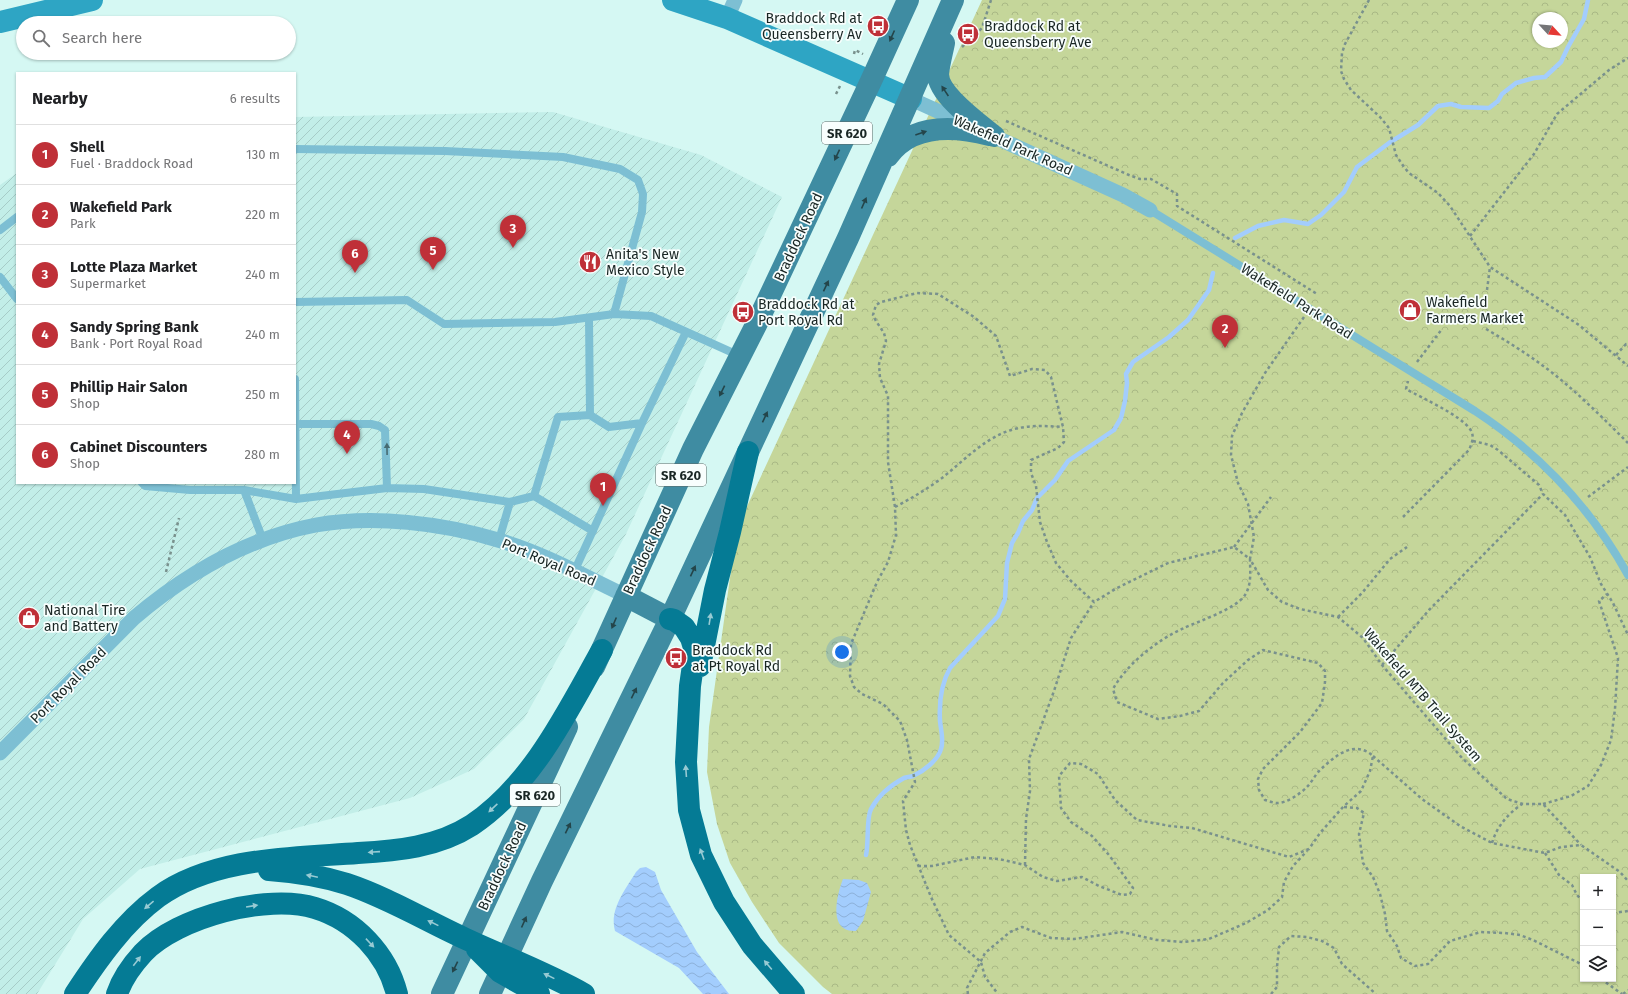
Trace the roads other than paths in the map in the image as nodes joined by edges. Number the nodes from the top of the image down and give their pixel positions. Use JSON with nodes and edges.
{"nodes":[{"id":1,"x":92,"y":0,"type":"edge"},
{"id":2,"x":673,"y":0,"type":"edge"},
{"id":3,"x":908,"y":0,"type":"edge"},
{"id":4,"x":952,"y":1,"type":"edge"},
{"id":5,"x":731,"y":9,"type":"edge"},
{"id":6,"x":25,"y":16,"type":"edge"},
{"id":7,"x":16,"y":18,"type":"edge"},
{"id":8,"x":0,"y":22,"type":"edge"},
{"id":9,"x":871,"y":81,"type":"junction"},
{"id":10,"x":911,"y":98,"type":"junction"},
{"id":11,"x":998,"y":128,"type":"junction"},
{"id":12,"x":296,"y":149,"type":"edge"},
{"id":13,"x":881,"y":165,"type":"junction"},
{"id":14,"x":1150,"y":210,"type":"joint"},
{"id":15,"x":16,"y":218,"type":"edge"},
{"id":16,"x":0,"y":230,"type":"edge"},
{"id":17,"x":0,"y":277,"type":"edge"},
{"id":18,"x":16,"y":298,"type":"edge"},
{"id":19,"x":296,"y":302,"type":"edge"},
{"id":20,"x":614,"y":314,"type":"junction"},
{"id":21,"x":589,"y":318,"type":"junction"},
{"id":22,"x":686,"y":332,"type":"junction"},
{"id":23,"x":740,"y":356,"type":"junction"},
{"id":24,"x":590,"y":415,"type":"junction"},
{"id":25,"x":642,"y":423,"type":"junction"},
{"id":26,"x":296,"y":424,"type":"edge"},
{"id":27,"x":748,"y":452,"type":"junction"},
{"id":28,"x":143,"y":484,"type":"edge"},
{"id":29,"x":189,"y":487,"type":"edge"},
{"id":30,"x":387,"y":488,"type":"junction"},
{"id":31,"x":244,"y":490,"type":"junction"},
{"id":32,"x":534,"y":496,"type":"junction"},
{"id":33,"x":296,"y":499,"type":"junction"},
{"id":34,"x":510,"y":502,"type":"junction"},
{"id":35,"x":593,"y":531,"type":"junction"},
{"id":36,"x":263,"y":540,"type":"junction"},
{"id":37,"x":499,"y":540,"type":"junction"},
{"id":38,"x":574,"y":572,"type":"junction"},
{"id":39,"x":1628,"y":575,"type":"edge"},
{"id":40,"x":626,"y":596,"type":"junction"},
{"id":41,"x":670,"y":619,"type":"junction"},
{"id":42,"x":602,"y":650,"type":"junction"},
{"id":43,"x":687,"y":726,"type":"junction"},
{"id":44,"x":0,"y":753,"type":"edge"},
{"id":45,"x":205,"y":873,"type":"junction"},
{"id":46,"x":468,"y":940,"type":"junction"},
{"id":47,"x":504,"y":965,"type":"junction"},
{"id":48,"x":75,"y":994,"type":"edge"},
{"id":49,"x":117,"y":994,"type":"edge"},
{"id":50,"x":397,"y":994,"type":"edge"},
{"id":51,"x":442,"y":994,"type":"edge"},
{"id":52,"x":490,"y":994,"type":"edge"},
{"id":53,"x":539,"y":994,"type":"edge"},
{"id":54,"x":584,"y":994,"type":"edge"},
{"id":55,"x":794,"y":994,"type":"edge"}],
"edges":[{"from":1,"to":6,"type":"street"},
{"from":2,"to":5,"type":"street"},
{"from":3,"to":9,"type":"main road","name":"Braddock Road","number":"SR 620","one_way":true},
{"from":4,"to":10,"type":"main road","number":"SR 620"},
{"from":11,"to":4,"type":"main road","one_way":true},
{"from":5,"to":9,"type":"street"},
{"from":7,"to":8,"type":"street"},
{"from":9,"to":10,"type":"street"},
{"from":9,"to":23,"type":"main road","name":"Braddock Road","number":"SR 620","one_way":true},
{"from":10,"to":11,"type":"street","name":"Wakefield Park Road"},
{"from":10,"to":13,"type":"main road","number":"SR 620"},
{"from":13,"to":11,"type":"main road","one_way":true},
{"from":11,"to":14,"type":"street","name":"Wakefield Park Road"},
{"from":12,"to":20,"type":"lane"},
{"from":27,"to":13,"type":"main road","number":"SR 620","one_way":true},
{"from":14,"to":39,"type":"lane","name":"Wakefield Park Road"},
{"from":15,"to":16,"type":"lane"},
{"from":17,"to":18,"type":"lane"},
{"from":19,"to":21,"type":"lane"},
{"from":20,"to":21,"type":"lane"},
{"from":20,"to":22,"type":"lane"},
{"from":21,"to":24,"type":"lane"},
{"from":22,"to":23,"type":"lane"},
{"from":22,"to":25,"type":"lane"},
{"from":23,"to":40,"type":"main road","name":"Braddock Road","number":"SR 620","one_way":true},
{"from":24,"to":25,"type":"lane"},
{"from":24,"to":32,"type":"lane"},
{"from":25,"to":35,"type":"lane"},
{"from":30,"to":26,"type":"lane","one_way":true},
{"from":26,"to":33,"type":"lane"},
{"from":41,"to":27,"type":"main road","number":"SR 620","one_way":true},
{"from":43,"to":27,"type":"highway","one_way":true},
{"from":28,"to":29,"type":"lane"},
{"from":29,"to":31,"type":"lane"},
{"from":30,"to":33,"type":"lane"},
{"from":30,"to":34,"type":"lane"},
{"from":31,"to":33,"type":"lane"},
{"from":31,"to":36,"type":"lane"},
{"from":32,"to":34,"type":"lane"},
{"from":32,"to":35,"type":"lane"},
{"from":34,"to":37,"type":"lane"},
{"from":35,"to":38,"type":"lane"},
{"from":36,"to":37,"type":"street","name":"Port Royal Road"},
{"from":36,"to":44,"type":"street","name":"Port Royal Road"},
{"from":37,"to":38,"type":"street","name":"Port Royal Road"},
{"from":38,"to":40,"type":"street","name":"Port Royal Road"},
{"from":40,"to":41,"type":"main road"},
{"from":40,"to":42,"type":"main road","name":"Braddock Road","number":"SR 620","one_way":true},
{"from":41,"to":43,"type":"highway"},
{"from":47,"to":41,"type":"main road","number":"SR 620","one_way":true},
{"from":42,"to":45,"type":"highway","one_way":true},
{"from":42,"to":46,"type":"main road","name":"Braddock Road","number":"SR 620"},
{"from":55,"to":43,"type":"highway","one_way":true},
{"from":46,"to":45,"type":"highway","one_way":true},
{"from":45,"to":48,"type":"highway","one_way":true},
{"from":46,"to":47,"type":"highway"},
{"from":46,"to":51,"type":"main road","name":"Braddock Road","number":"SR 620","one_way":true},
{"from":47,"to":52,"type":"main road","number":"SR 620"},
{"from":47,"to":53,"type":"highway"},
{"from":54,"to":47,"type":"highway","one_way":true},
{"from":49,"to":50,"type":"highway","one_way":true}]}
